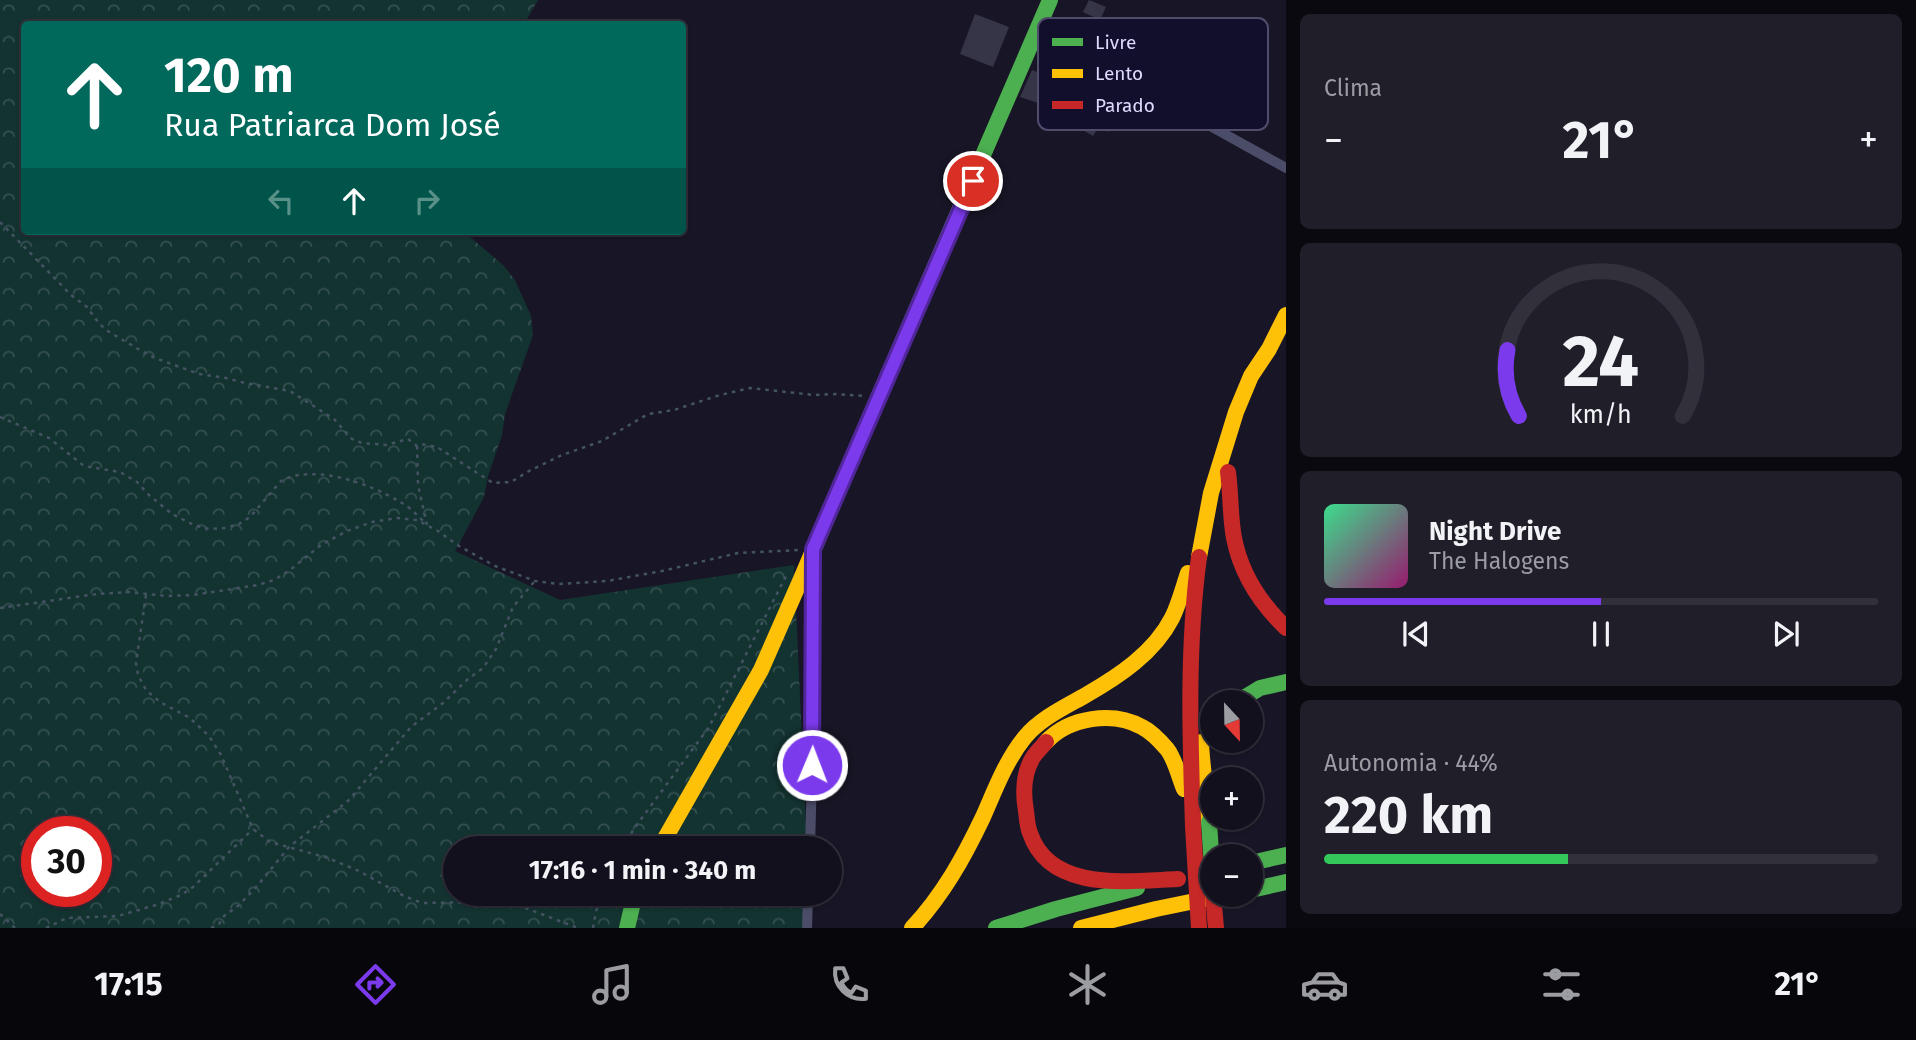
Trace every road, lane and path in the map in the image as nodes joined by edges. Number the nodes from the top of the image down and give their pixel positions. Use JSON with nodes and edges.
{"nodes":[{"id":1,"x":1050,"y":0,"type":"edge"},
{"id":2,"x":1042,"y":18,"type":"edge"},
{"id":3,"x":1038,"y":28,"type":"edge"},
{"id":4,"x":1034,"y":38,"type":"junction"},
{"id":5,"x":1038,"y":40,"type":"edge"},
{"id":6,"x":1217,"y":130,"type":"edge"},
{"id":7,"x":1286,"y":168,"type":"edge"},
{"id":8,"x":0,"y":222,"type":"edge"},
{"id":9,"x":1286,"y":315,"type":"edge"},
{"id":10,"x":1269,"y":348,"type":"junction"},
{"id":11,"x":877,"y":400,"type":"junction"},
{"id":12,"x":0,"y":417,"type":"edge"},
{"id":13,"x":417,"y":446,"type":"junction"},
{"id":14,"x":1228,"y":472,"type":"junction"},
{"id":15,"x":427,"y":525,"type":"junction"},
{"id":16,"x":1200,"y":541,"type":"junction"},
{"id":17,"x":813,"y":549,"type":"junction"},
{"id":18,"x":793,"y":562,"type":"dead end"},
{"id":19,"x":535,"y":581,"type":"junction"},
{"id":20,"x":146,"y":594,"type":"junction"},
{"id":21,"x":0,"y":608,"type":"edge"},
{"id":22,"x":1286,"y":628,"type":"edge"},
{"id":23,"x":1286,"y":682,"type":"edge"},
{"id":24,"x":1255,"y":690,"type":"edge"},
{"id":25,"x":1203,"y":767,"type":"edge"},
{"id":26,"x":1200,"y":815,"type":"edge"},
{"id":27,"x":1200,"y":822,"type":"edge"},
{"id":28,"x":253,"y":829,"type":"junction"},
{"id":29,"x":1201,"y":830,"type":"edge"},
{"id":30,"x":630,"y":836,"type":"edge"},
{"id":31,"x":666,"y":836,"type":"edge"},
{"id":32,"x":810,"y":836,"type":"edge"},
{"id":33,"x":289,"y":847,"type":"junction"},
{"id":34,"x":1286,"y":848,"type":"edge"},
{"id":35,"x":1286,"y":855,"type":"edge"},
{"id":36,"x":1263,"y":858,"type":"edge"},
{"id":37,"x":1263,"y":860,"type":"edge"},
{"id":38,"x":1200,"y":874,"type":"edge"},
{"id":39,"x":1178,"y":879,"type":"junction"},
{"id":40,"x":1286,"y":882,"type":"edge"},
{"id":41,"x":1263,"y":888,"type":"edge"},
{"id":42,"x":1263,"y":892,"type":"edge"},
{"id":43,"x":1286,"y":893,"type":"edge"},
{"id":44,"x":1200,"y":900,"type":"edge"},
{"id":45,"x":598,"y":906,"type":"edge"},
{"id":46,"x":632,"y":906,"type":"edge"},
{"id":47,"x":808,"y":906,"type":"edge"},
{"id":48,"x":1214,"y":907,"type":"edge"},
{"id":49,"x":1157,"y":909,"type":"junction"},
{"id":50,"x":0,"y":914,"type":"edge"},
{"id":51,"x":15,"y":928,"type":"edge"},
{"id":52,"x":46,"y":928,"type":"edge"},
{"id":53,"x":211,"y":928,"type":"edge"},
{"id":54,"x":578,"y":928,"type":"edge"},
{"id":55,"x":593,"y":928,"type":"edge"},
{"id":56,"x":627,"y":928,"type":"edge"},
{"id":57,"x":807,"y":928,"type":"edge"},
{"id":58,"x":912,"y":928,"type":"edge"},
{"id":59,"x":996,"y":928,"type":"edge"},
{"id":60,"x":1081,"y":928,"type":"edge"},
{"id":61,"x":1123,"y":928,"type":"edge"},
{"id":62,"x":1199,"y":928,"type":"edge"},
{"id":63,"x":1216,"y":928,"type":"edge"}],
"edges":[{"from":1,"to":2,"type":"main road"},
{"from":3,"to":4,"type":"main road"},
{"from":4,"to":5,"type":"street"},
{"from":4,"to":11,"type":"main road"},
{"from":6,"to":7,"type":"street"},
{"from":8,"to":13,"type":"path"},
{"from":9,"to":10,"type":"main road"},
{"from":10,"to":14,"type":"main road"},
{"from":10,"to":16,"type":"main road"},
{"from":11,"to":13,"type":"path"},
{"from":11,"to":17,"type":"main road"},
{"from":12,"to":15,"type":"path"},
{"from":13,"to":15,"type":"path"},
{"from":14,"to":22,"type":"main road"},
{"from":14,"to":25,"type":"main road"},
{"from":15,"to":19,"type":"path"},
{"from":15,"to":20,"type":"path"},
{"from":16,"to":26,"type":"main road"},
{"from":16,"to":58,"type":"main road"},
{"from":17,"to":19,"type":"path"},
{"from":17,"to":31,"type":"main road"},
{"from":17,"to":32,"type":"street"},
{"from":18,"to":30,"type":"path"},
{"from":19,"to":33,"type":"path"},
{"from":20,"to":21,"type":"path"},
{"from":20,"to":28,"type":"path"},
{"from":23,"to":24,"type":"main road"},
{"from":27,"to":39,"type":"main road"},
{"from":28,"to":33,"type":"path"},
{"from":28,"to":52,"type":"path"},
{"from":29,"to":62,"type":"main road","bridge":true},
{"from":33,"to":53,"type":"path"},
{"from":33,"to":54,"type":"path"},
{"from":34,"to":36,"type":"main road"},
{"from":35,"to":37,"type":"main road"},
{"from":38,"to":39,"type":"main road"},
{"from":39,"to":59,"type":"main road"},
{"from":40,"to":41,"type":"main road"},
{"from":42,"to":43,"type":"main road"},
{"from":44,"to":49,"type":"main road"},
{"from":45,"to":55,"type":"path"},
{"from":46,"to":56,"type":"main road"},
{"from":47,"to":57,"type":"street"},
{"from":48,"to":63,"type":"main road","bridge":true},
{"from":49,"to":60,"type":"main road"},
{"from":49,"to":61,"type":"main road"},
{"from":50,"to":51,"type":"path"}]}
